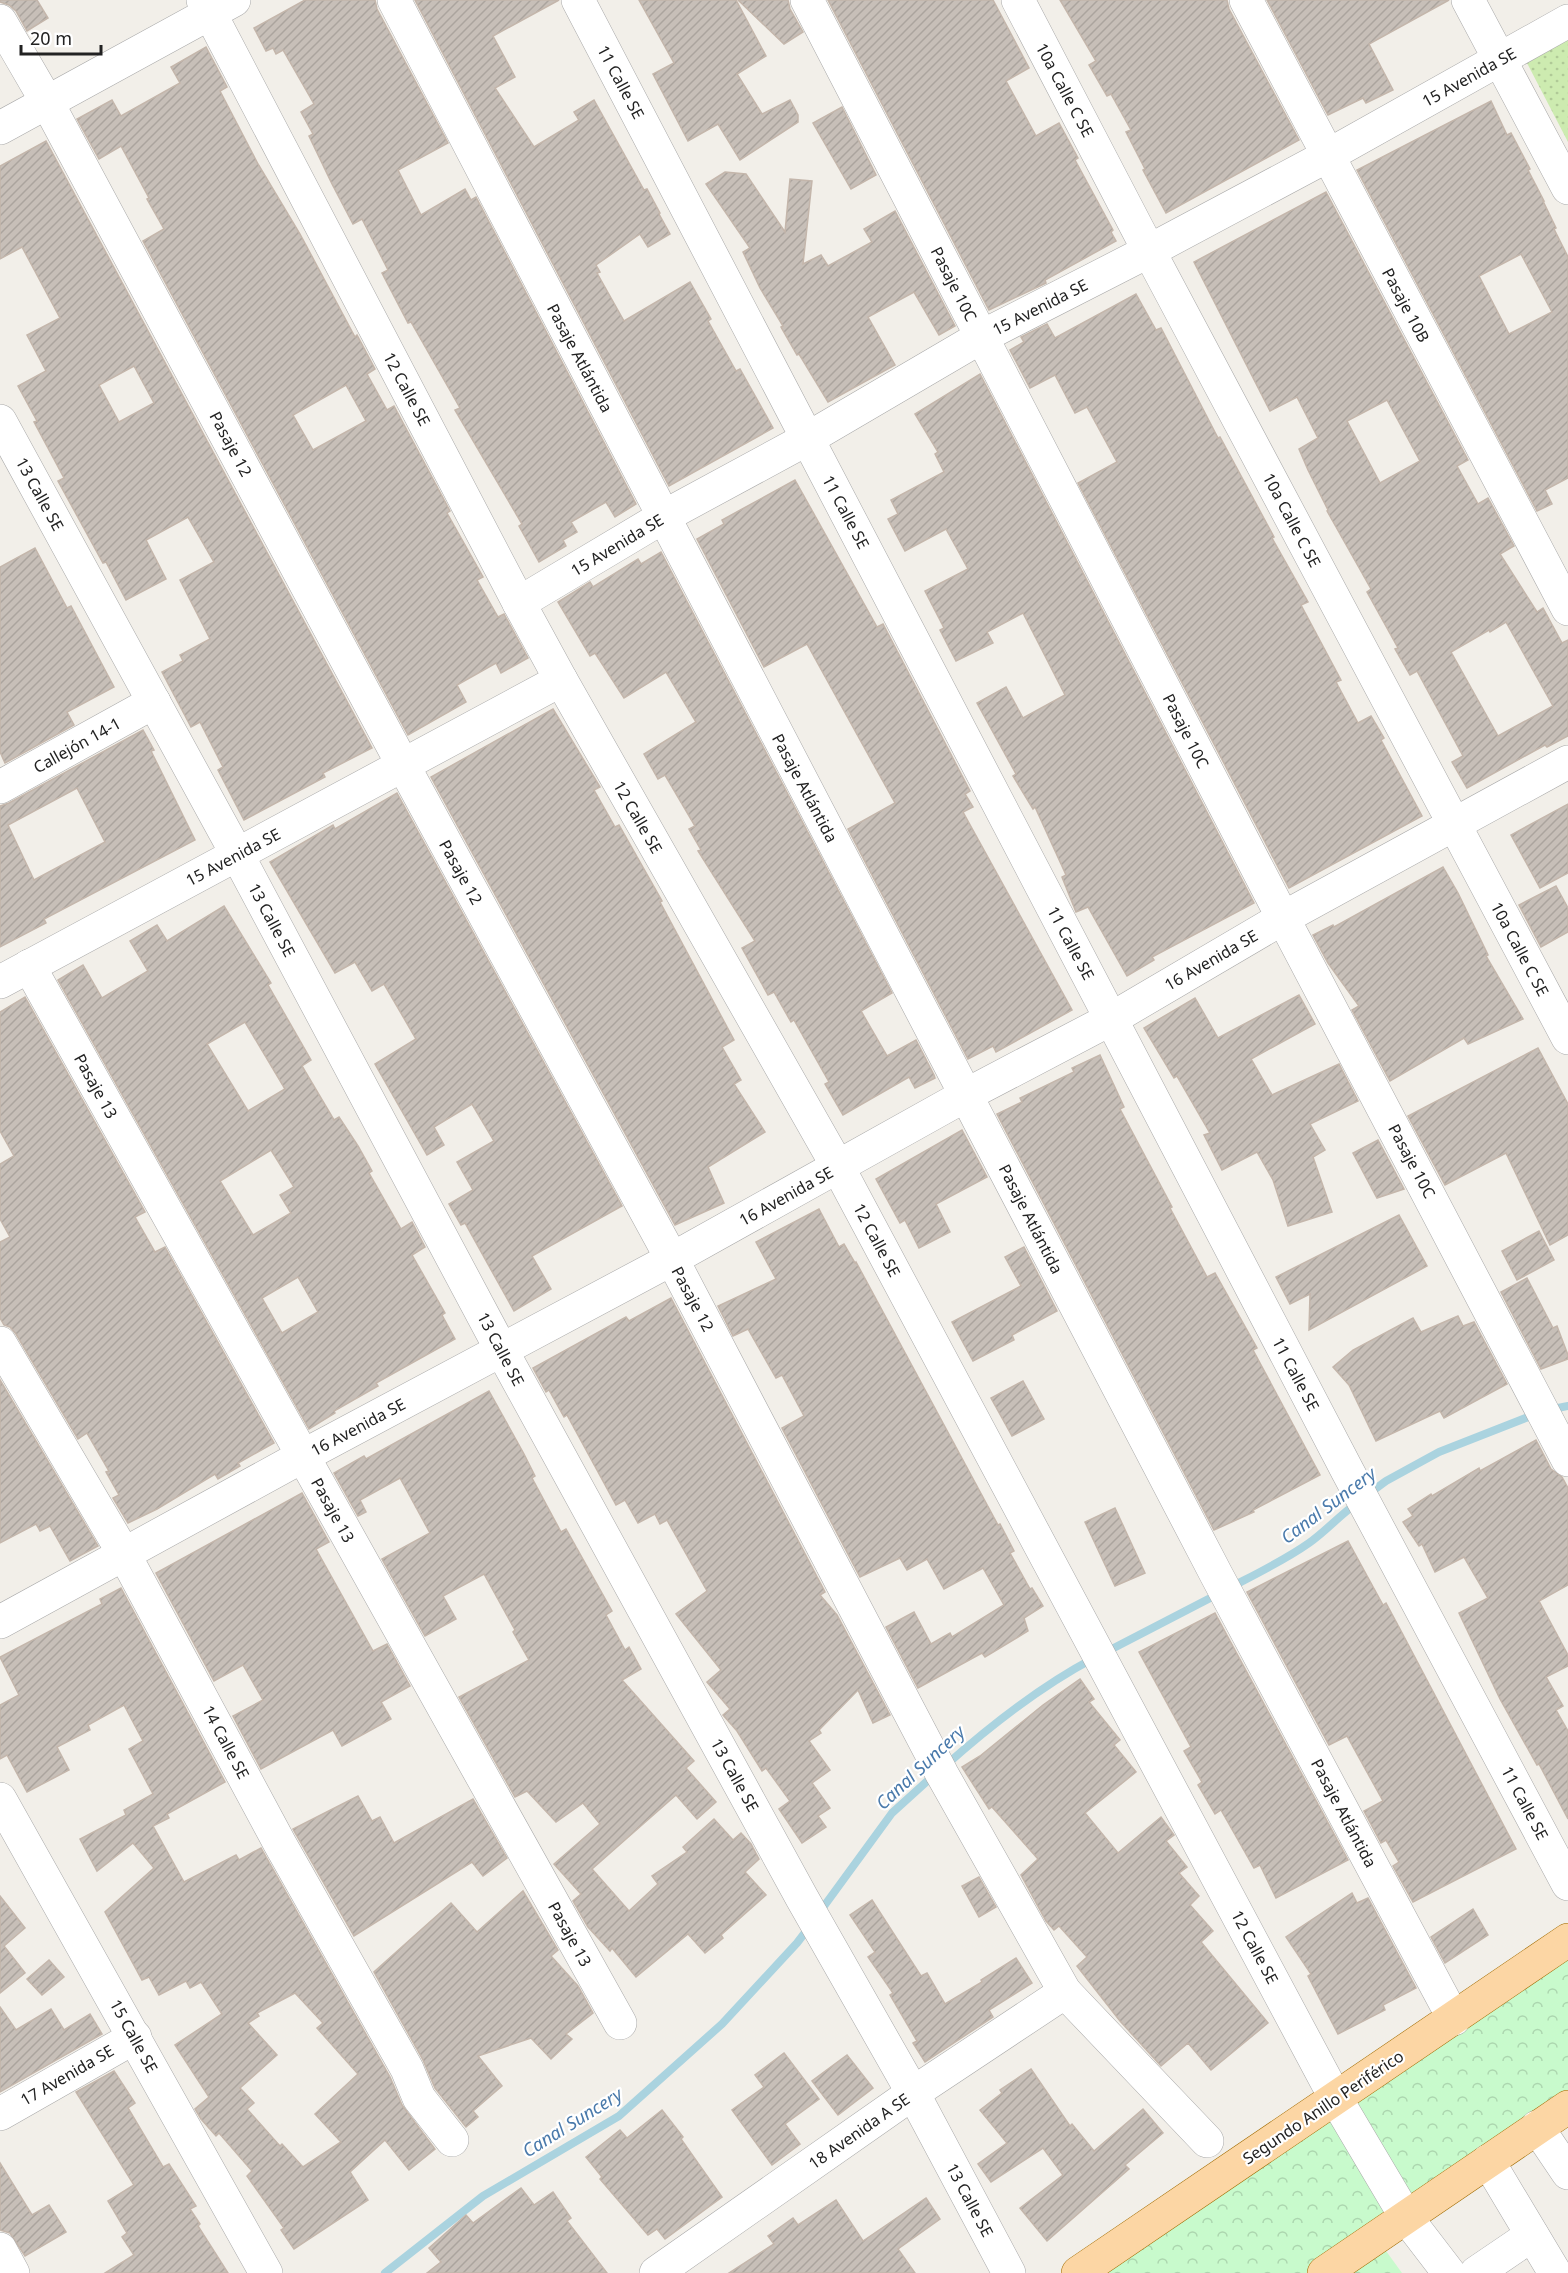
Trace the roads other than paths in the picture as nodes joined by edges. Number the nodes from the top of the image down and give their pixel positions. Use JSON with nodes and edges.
{"nodes":[{"id":1,"x":394,"y":0,"type":"edge"},
{"id":2,"x":578,"y":0,"type":"edge"},
{"id":3,"x":807,"y":0,"type":"edge"},
{"id":4,"x":1018,"y":0,"type":"edge"},
{"id":5,"x":1246,"y":0,"type":"edge"},
{"id":6,"x":1468,"y":0,"type":"edge"},
{"id":7,"x":216,"y":4,"type":"edge"},
{"id":8,"x":0,"y":21,"type":"edge"},
{"id":9,"x":1568,"y":21,"type":"edge"},
{"id":10,"x":1500,"y":59,"type":"junction"},
{"id":11,"x":47,"y":102,"type":"junction"},
{"id":12,"x":0,"y":128,"type":"edge"},
{"id":13,"x":1327,"y":156,"type":"junction"},
{"id":14,"x":1568,"y":188,"type":"edge"},
{"id":15,"x":1149,"y":251,"type":"junction"},
{"id":16,"x":981,"y":337,"type":"junction"},
{"id":17,"x":0,"y":421,"type":"edge"},
{"id":18,"x":807,"y":439,"type":"junction"},
{"id":19,"x":663,"y":517,"type":"junction"},
{"id":20,"x":519,"y":603,"type":"junction"},
{"id":21,"x":1568,"y":609,"type":"edge"},
{"id":22,"x":561,"y":680,"type":"junction"},
{"id":23,"x":154,"y":702,"type":"junction"},
{"id":24,"x":1568,"y":762,"type":"edge"},
{"id":25,"x":403,"y":765,"type":"junction"},
{"id":26,"x":0,"y":787,"type":"edge"},
{"id":27,"x":1454,"y":824,"type":"junction"},
{"id":28,"x":237,"y":854,"type":"junction"},
{"id":29,"x":1284,"y":918,"type":"junction"},
{"id":30,"x":29,"y":966,"type":"junction"},
{"id":31,"x":0,"y":982,"type":"edge"},
{"id":32,"x":1111,"y":1019,"type":"junction"},
{"id":33,"x":1568,"y":1038,"type":"edge"},
{"id":34,"x":966,"y":1095,"type":"junction"},
{"id":35,"x":838,"y":1167,"type":"junction"},
{"id":36,"x":672,"y":1259,"type":"junction"},
{"id":37,"x":0,"y":1343,"type":"edge"},
{"id":38,"x":502,"y":1351,"type":"junction"},
{"id":39,"x":1563,"y":1450,"type":"edge"},
{"id":40,"x":303,"y":1456,"type":"junction"},
{"id":41,"x":124,"y":1554,"type":"junction"},
{"id":42,"x":0,"y":1622,"type":"edge"},
{"id":43,"x":0,"y":1799,"type":"edge"},
{"id":44,"x":1568,"y":1884,"type":"edge"},
{"id":45,"x":1568,"y":1940,"type":"edge"},
{"id":46,"x":1065,"y":1992,"type":"junction"},
{"id":47,"x":1454,"y":2019,"type":"junction"},
{"id":48,"x":620,"y":2023,"type":"dead end"},
{"id":49,"x":135,"y":2037,"type":"junction"},
{"id":50,"x":913,"y":2093,"type":"junction"},
{"id":51,"x":1336,"y":2099,"type":"junction"},
{"id":52,"x":1568,"y":2107,"type":"edge"},
{"id":53,"x":0,"y":2114,"type":"edge"},
{"id":54,"x":1537,"y":2127,"type":"junction"},
{"id":55,"x":452,"y":2140,"type":"dead end"},
{"id":56,"x":1207,"y":2141,"type":"dead end"},
{"id":57,"x":1488,"y":2161,"type":"junction"},
{"id":58,"x":1568,"y":2173,"type":"edge"},
{"id":59,"x":1406,"y":2217,"type":"junction"},
{"id":60,"x":1532,"y":2235,"type":"junction"},
{"id":61,"x":0,"y":2249,"type":"edge"},
{"id":62,"x":13,"y":2273,"type":"edge"},
{"id":63,"x":266,"y":2273,"type":"edge"},
{"id":64,"x":656,"y":2273,"type":"edge"},
{"id":65,"x":1009,"y":2273,"type":"edge"},
{"id":66,"x":1078,"y":2273,"type":"edge"},
{"id":67,"x":1324,"y":2273,"type":"edge"},
{"id":68,"x":1449,"y":2273,"type":"edge"},
{"id":69,"x":1476,"y":2273,"type":"edge"},
{"id":70,"x":1555,"y":2273,"type":"edge"}],
"edges":[{"from":1,"to":19,"type":"street","name":"Pasaje Atlántida"},
{"from":2,"to":18,"type":"street","name":"11 Calle SE"},
{"from":3,"to":16,"type":"street","name":"Pasaje 10C"},
{"from":4,"to":15,"type":"street","name":"10a Calle C SE"},
{"from":5,"to":13,"type":"street","name":"Pasaje 10B"},
{"from":6,"to":10,"type":"street"},
{"from":7,"to":11,"type":"street"},
{"from":7,"to":20,"type":"street","name":"12 Calle SE"},
{"from":8,"to":11,"type":"street","name":"Pasaje 12"},
{"from":9,"to":10,"type":"street","name":"15 Avenida SE"},
{"from":10,"to":13,"type":"street","name":"15 Avenida SE"},
{"from":10,"to":14,"type":"street"},
{"from":11,"to":12,"type":"street"},
{"from":11,"to":25,"type":"street","name":"Pasaje 12"},
{"from":13,"to":15,"type":"street","name":"15 Avenida SE"},
{"from":13,"to":21,"type":"street","name":"Pasaje 10B"},
{"from":15,"to":16,"type":"street","name":"15 Avenida SE"},
{"from":15,"to":27,"type":"street","name":"10a Calle C SE"},
{"from":16,"to":18,"type":"street","name":"15 Avenida SE"},
{"from":16,"to":29,"type":"street","name":"Pasaje 10C"},
{"from":17,"to":23,"type":"street","name":"13 Calle SE"},
{"from":18,"to":19,"type":"street","name":"15 Avenida SE"},
{"from":18,"to":32,"type":"street","name":"11 Calle SE"},
{"from":19,"to":20,"type":"street","name":"15 Avenida SE"},
{"from":19,"to":34,"type":"street","name":"Pasaje Atlántida"},
{"from":20,"to":22,"type":"street","name":"12 Calle SE"},
{"from":22,"to":25,"type":"street","name":"15 Avenida SE"},
{"from":22,"to":35,"type":"street","name":"12 Calle SE"},
{"from":23,"to":26,"type":"street","name":"Callejón 14-1"},
{"from":23,"to":28,"type":"street","name":"13 Calle SE"},
{"from":24,"to":27,"type":"street","name":"16 Avenida SE"},
{"from":25,"to":28,"type":"street","name":"15 Avenida SE"},
{"from":25,"to":36,"type":"street","name":"Pasaje 12"},
{"from":27,"to":29,"type":"street","name":"16 Avenida SE"},
{"from":27,"to":33,"type":"street","name":"10a Calle C SE"},
{"from":28,"to":30,"type":"street","name":"15 Avenida SE"},
{"from":28,"to":38,"type":"street","name":"13 Calle SE"},
{"from":29,"to":32,"type":"street","name":"16 Avenida SE"},
{"from":29,"to":39,"type":"street","name":"Pasaje 10C"},
{"from":30,"to":31,"type":"street","name":"15 Avenida SE"},
{"from":30,"to":40,"type":"street","name":"Pasaje 13"},
{"from":32,"to":34,"type":"street","name":"16 Avenida SE"},
{"from":32,"to":44,"type":"street","name":"11 Calle SE"},
{"from":34,"to":35,"type":"street","name":"16 Avenida SE"},
{"from":34,"to":47,"type":"street","name":"Pasaje Atlántida"},
{"from":35,"to":36,"type":"street","name":"16 Avenida SE"},
{"from":35,"to":51,"type":"street","name":"12 Calle SE"},
{"from":36,"to":38,"type":"street","name":"16 Avenida SE"},
{"from":36,"to":46,"type":"street","name":"Pasaje 12"},
{"from":37,"to":41,"type":"street","name":"14 Calle SE"},
{"from":38,"to":40,"type":"street","name":"16 Avenida SE"},
{"from":38,"to":50,"type":"street","name":"13 Calle SE"},
{"from":40,"to":41,"type":"street","name":"16 Avenida SE"},
{"from":40,"to":48,"type":"street","name":"Pasaje 13"},
{"from":41,"to":42,"type":"street","name":"16 Avenida SE"},
{"from":41,"to":55,"type":"street","name":"14 Calle SE"},
{"from":43,"to":49,"type":"street","name":"15 Calle SE"},
{"from":45,"to":47,"type":"main road","name":"Segundo Anillo Periférico"},
{"from":46,"to":50,"type":"street","name":"18 Avenida A SE"},
{"from":46,"to":56,"type":"street","name":"Pasaje 12"},
{"from":47,"to":51,"type":"main road","name":"Segundo Anillo Periférico"},
{"from":49,"to":53,"type":"street","name":"17 Avenida SE"},
{"from":49,"to":63,"type":"street","name":"15 Calle SE"},
{"from":50,"to":64,"type":"street","name":"18 Avenida A SE"},
{"from":50,"to":65,"type":"street","name":"13 Calle SE"},
{"from":51,"to":59,"type":"street","name":"12 Calle SE"},
{"from":51,"to":66,"type":"main road","name":"Segundo Anillo Periférico"},
{"from":52,"to":54,"type":"main road"},
{"from":54,"to":57,"type":"main road"},
{"from":54,"to":58,"type":"street"},
{"from":57,"to":59,"type":"main road"},
{"from":57,"to":60,"type":"street"},
{"from":59,"to":67,"type":"main road"},
{"from":59,"to":68,"type":"street","name":"12 Calle SE"},
{"from":60,"to":69,"type":"street"},
{"from":60,"to":70,"type":"street"},
{"from":61,"to":62,"type":"street"}]}
